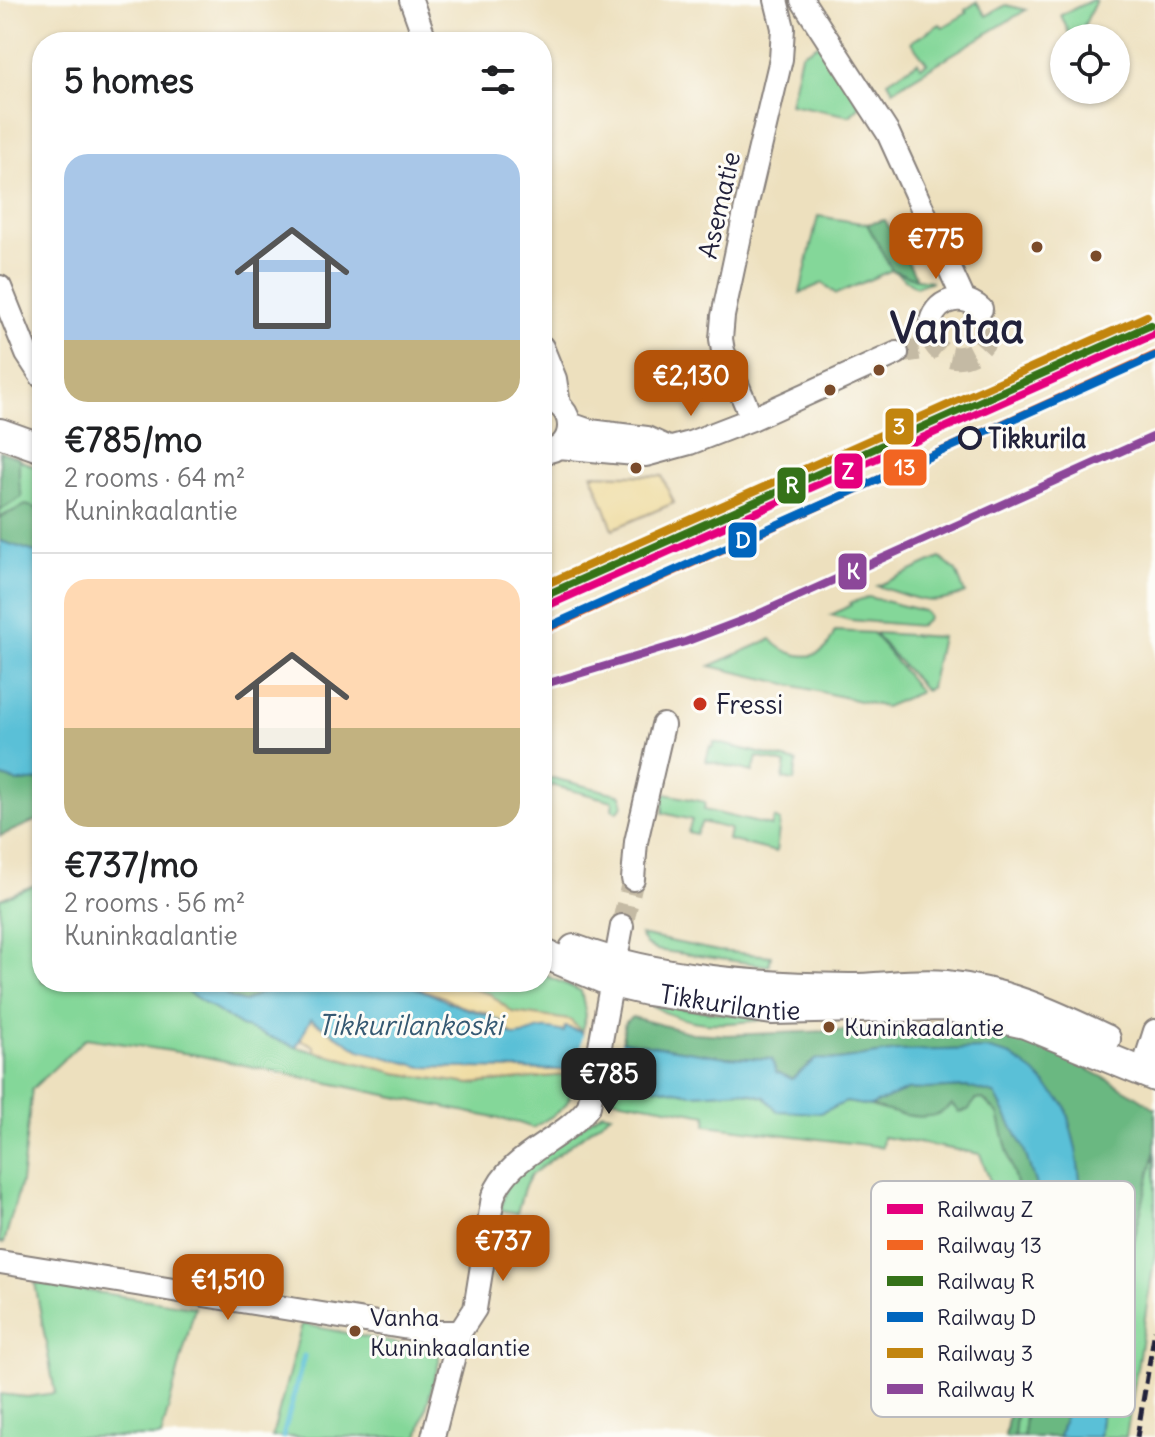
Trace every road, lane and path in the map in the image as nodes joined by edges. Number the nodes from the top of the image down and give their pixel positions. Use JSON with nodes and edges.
{"nodes":[{"id":1,"x":411,"y":0,"type":"edge"},
{"id":2,"x":776,"y":0,"type":"edge"},
{"id":3,"x":802,"y":0,"type":"edge"},
{"id":4,"x":422,"y":32,"type":"edge"},
{"id":5,"x":0,"y":287,"type":"edge"},
{"id":6,"x":925,"y":330,"type":"tunnel mouth"},
{"id":7,"x":897,"y":353,"type":"tunnel mouth"},
{"id":8,"x":32,"y":362,"type":"edge"},
{"id":9,"x":552,"y":372,"type":"edge"},
{"id":10,"x":557,"y":409,"type":"edge"},
{"id":11,"x":0,"y":417,"type":"edge"},
{"id":12,"x":752,"y":419,"type":"junction"},
{"id":13,"x":32,"y":425,"type":"edge"},
{"id":14,"x":0,"y":433,"type":"edge"},
{"id":15,"x":32,"y":444,"type":"edge"},
{"id":16,"x":669,"y":448,"type":"junction"},
{"id":17,"x":552,"y":449,"type":"edge"},
{"id":18,"x":552,"y":450,"type":"edge"},
{"id":19,"x":663,"y":725,"type":"dead end"},
{"id":20,"x":633,"y":879,"type":"tunnel mouth"},
{"id":21,"x":622,"y":926,"type":"tunnel mouth"},
{"id":22,"x":552,"y":942,"type":"edge"},
{"id":23,"x":552,"y":956,"type":"edge"},
{"id":24,"x":615,"y":972,"type":"junction"},
{"id":25,"x":1153,"y":1061,"type":"edge"},
{"id":26,"x":0,"y":1262,"type":"edge"},
{"id":27,"x":460,"y":1332,"type":"junction"},
{"id":28,"x":433,"y":1437,"type":"edge"}],
"edges":[{"from":1,"to":4,"type":"street"},
{"from":2,"to":12,"type":"street","name":"Asematie"},
{"from":3,"to":6,"type":"street"},
{"from":5,"to":8,"type":"street"},
{"from":7,"to":12,"type":"street"},
{"from":9,"to":10,"type":"street"},
{"from":10,"to":16,"type":"street"},
{"from":10,"to":17,"type":"street"},
{"from":11,"to":13,"type":"main road"},
{"from":12,"to":16,"type":"street"},
{"from":14,"to":15,"type":"main road"},
{"from":16,"to":18,"type":"street"},
{"from":19,"to":20,"type":"street"},
{"from":21,"to":24,"type":"street"},
{"from":22,"to":24,"type":"main road","name":"Tikkurilantie"},
{"from":23,"to":24,"type":"main road","name":"Tikkurilantie"},
{"from":24,"to":25,"type":"main road","name":"Tikkurilantie"},
{"from":24,"to":27,"type":"street"},
{"from":26,"to":27,"type":"street"},
{"from":27,"to":28,"type":"street"}]}
